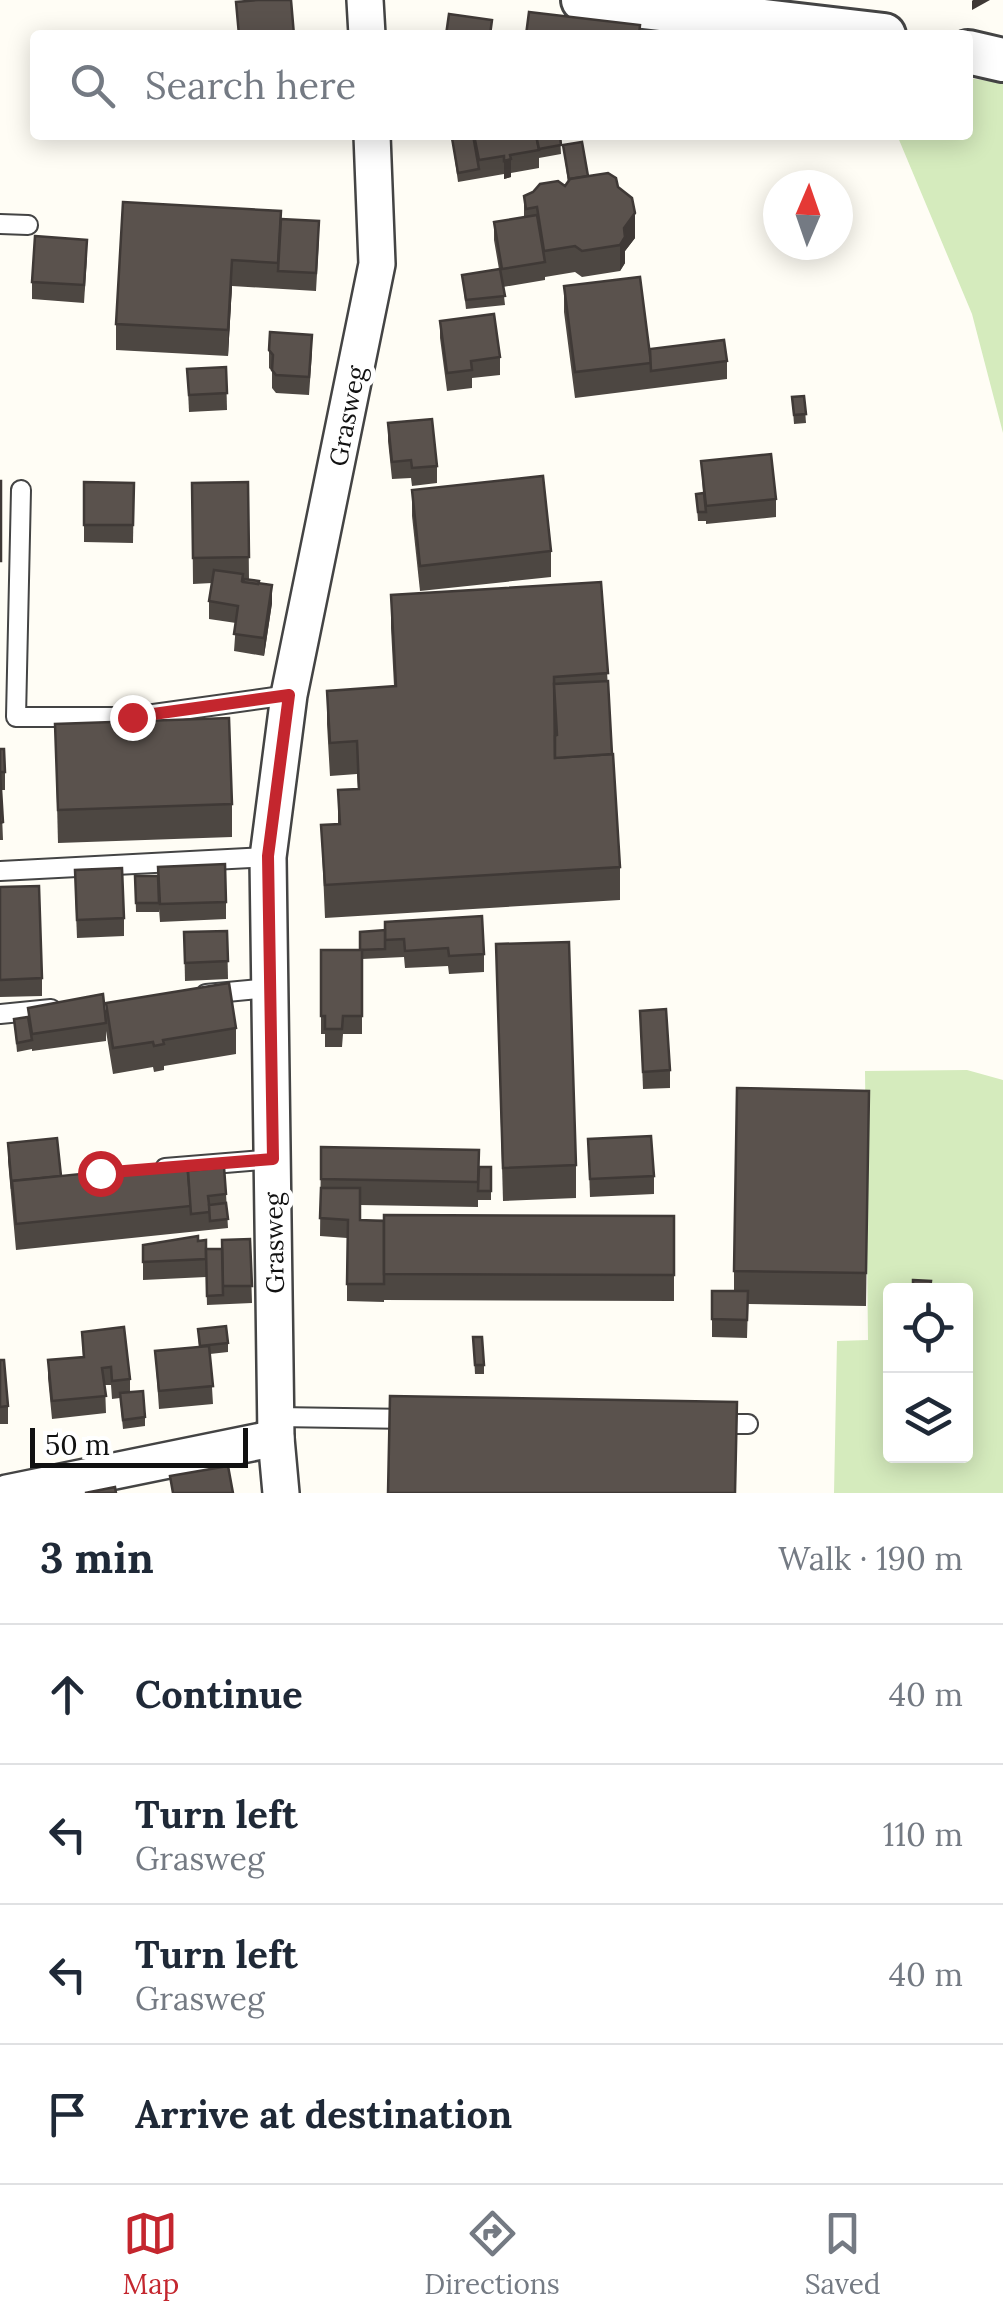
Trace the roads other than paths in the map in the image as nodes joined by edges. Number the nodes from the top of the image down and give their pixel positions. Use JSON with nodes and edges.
{"nodes":[{"id":1,"x":365,"y":0,"type":"edge"},
{"id":2,"x":583,"y":0,"type":"edge"},
{"id":3,"x":367,"y":30,"type":"edge"},
{"id":4,"x":841,"y":30,"type":"edge"},
{"id":5,"x":973,"y":53,"type":"edge"},
{"id":6,"x":1003,"y":60,"type":"edge"},
{"id":7,"x":372,"y":140,"type":"edge"},
{"id":8,"x":0,"y":224,"type":"edge"},
{"id":9,"x":28,"y":225,"type":"dead end"},
{"id":10,"x":21,"y":490,"type":"dead end"},
{"id":11,"x":289,"y":695,"type":"junction"},
{"id":12,"x":268,"y":856,"type":"junction"},
{"id":13,"x":0,"y":871,"type":"edge"},
{"id":14,"x":270,"y":988,"type":"junction"},
{"id":15,"x":193,"y":996,"type":"edge"},
{"id":16,"x":77,"y":1006,"type":"edge"},
{"id":17,"x":0,"y":1014,"type":"edge"},
{"id":18,"x":273,"y":1159,"type":"junction"},
{"id":19,"x":138,"y":1170,"type":"edge"},
{"id":20,"x":427,"y":1419,"type":"edge"},
{"id":21,"x":684,"y":1423,"type":"edge"},
{"id":22,"x":748,"y":1424,"type":"dead end"},
{"id":23,"x":276,"y":1427,"type":"junction"},
{"id":24,"x":7,"y":1493,"type":"edge"},
{"id":25,"x":281,"y":1493,"type":"edge"}],
"edges":[{"from":1,"to":3,"type":"street"},
{"from":2,"to":4,"type":"street"},
{"from":5,"to":6,"type":"street"},
{"from":7,"to":11,"type":"street","name":"Grasweg"},
{"from":8,"to":9,"type":"lane"},
{"from":10,"to":11,"type":"lane"},
{"from":11,"to":12,"type":"street","name":"Grasweg"},
{"from":12,"to":13,"type":"lane"},
{"from":12,"to":14,"type":"street","name":"Grasweg"},
{"from":14,"to":15,"type":"lane"},
{"from":14,"to":18,"type":"street","name":"Grasweg"},
{"from":16,"to":17,"type":"lane"},
{"from":18,"to":19,"type":"lane"},
{"from":18,"to":23,"type":"street","name":"Grasweg"},
{"from":20,"to":23,"type":"lane"},
{"from":21,"to":22,"type":"lane"},
{"from":23,"to":24,"type":"street"},
{"from":23,"to":25,"type":"street","name":"Grasweg"}]}
